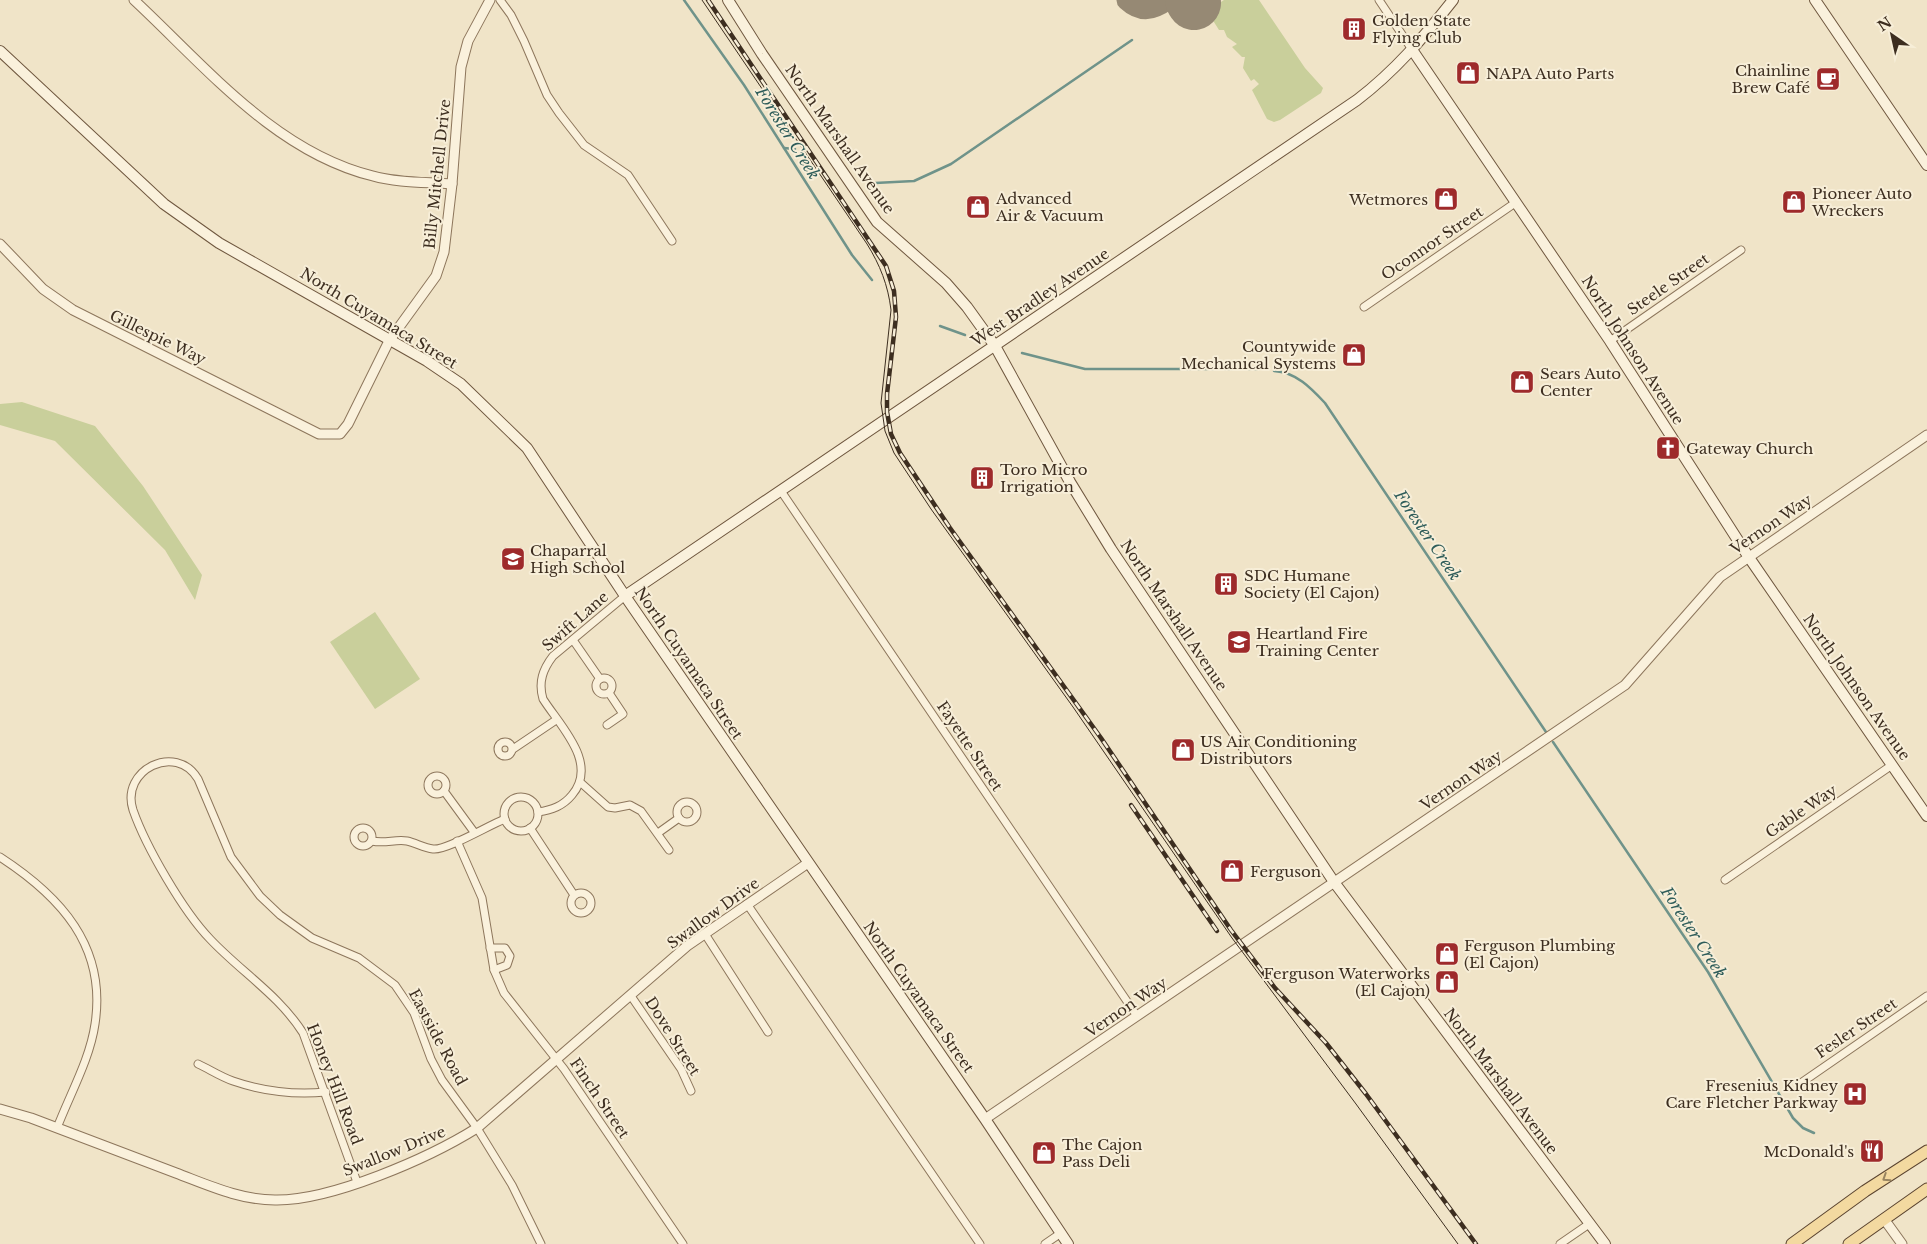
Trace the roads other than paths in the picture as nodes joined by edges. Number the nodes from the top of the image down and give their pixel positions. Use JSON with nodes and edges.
{"nodes":[{"id":1,"x":134,"y":0,"type":"edge"},
{"id":2,"x":490,"y":0,"type":"edge"},
{"id":3,"x":500,"y":0,"type":"edge"},
{"id":4,"x":728,"y":0,"type":"edge"},
{"id":5,"x":1379,"y":0,"type":"edge"},
{"id":6,"x":1453,"y":0,"type":"edge"},
{"id":7,"x":1815,"y":0,"type":"edge"},
{"id":8,"x":0,"y":51,"type":"edge"},
{"id":9,"x":1413,"y":51,"type":"junction"},
{"id":10,"x":1927,"y":165,"type":"edge"},
{"id":11,"x":452,"y":184,"type":"junction"},
{"id":12,"x":1515,"y":203,"type":"junction"},
{"id":13,"x":672,"y":241,"type":"dead end"},
{"id":14,"x":0,"y":244,"type":"edge"},
{"id":15,"x":1741,"y":250,"type":"dead end"},
{"id":16,"x":1364,"y":307,"type":"dead end"},
{"id":17,"x":389,"y":341,"type":"junction"},
{"id":18,"x":1610,"y":341,"type":"junction"},
{"id":19,"x":995,"y":346,"type":"junction"},
{"id":20,"x":319,"y":434,"type":"joint"},
{"id":21,"x":1927,"y":435,"type":"edge"},
{"id":22,"x":781,"y":491,"type":"junction"},
{"id":23,"x":1748,"y":556,"type":"junction"},
{"id":24,"x":625,"y":596,"type":"junction"},
{"id":25,"x":573,"y":640,"type":"junction"},
{"id":26,"x":600,"y":679,"type":"junction"},
{"id":27,"x":608,"y":693,"type":"junction"},
{"id":28,"x":556,"y":720,"type":"junction"},
{"id":29,"x":606,"y":725,"type":"dead end"},
{"id":30,"x":513,"y":749,"type":"dead end"},
{"id":31,"x":1892,"y":765,"type":"junction"},
{"id":32,"x":580,"y":782,"type":"junction"},
{"id":33,"x":202,"y":789,"type":"joint"},
{"id":34,"x":444,"y":791,"type":"dead end"},
{"id":35,"x":538,"y":812,"type":"junction"},
{"id":36,"x":1927,"y":816,"type":"edge"},
{"id":37,"x":679,"y":818,"type":"dead end"},
{"id":38,"x":505,"y":819,"type":"junction"},
{"id":39,"x":530,"y":828,"type":"junction"},
{"id":40,"x":474,"y":832,"type":"junction"},
{"id":41,"x":658,"y":833,"type":"junction"},
{"id":42,"x":372,"y":840,"type":"dead end"},
{"id":43,"x":457,"y":841,"type":"junction"},
{"id":44,"x":670,"y":850,"type":"dead end"},
{"id":45,"x":1,"y":859,"type":"edge"},
{"id":46,"x":808,"y":863,"type":"junction"},
{"id":47,"x":1725,"y":880,"type":"dead end"},
{"id":48,"x":1334,"y":882,"type":"junction"},
{"id":49,"x":574,"y":895,"type":"dead end"},
{"id":50,"x":747,"y":904,"type":"junction"},
{"id":51,"x":705,"y":934,"type":"junction"},
{"id":52,"x":490,"y":948,"type":"junction"},
{"id":53,"x":494,"y":970,"type":"junction"},
{"id":54,"x":631,"y":996,"type":"junction"},
{"id":55,"x":1927,"y":996,"type":"edge"},
{"id":56,"x":1137,"y":1016,"type":"junction"},
{"id":57,"x":768,"y":1032,"type":"dead end"},
{"id":58,"x":557,"y":1060,"type":"junction"},
{"id":59,"x":198,"y":1064,"type":"dead end"},
{"id":60,"x":1801,"y":1083,"type":"dead end"},
{"id":61,"x":691,"y":1091,"type":"dead end"},
{"id":62,"x":326,"y":1092,"type":"junction"},
{"id":63,"x":0,"y":1109,"type":"edge"},
{"id":64,"x":985,"y":1119,"type":"junction"},
{"id":65,"x":57,"y":1128,"type":"junction"},
{"id":66,"x":477,"y":1128,"type":"junction"},
{"id":67,"x":1927,"y":1152,"type":"edge"},
{"id":68,"x":357,"y":1182,"type":"junction"},
{"id":69,"x":1927,"y":1189,"type":"edge"},
{"id":70,"x":1884,"y":1219,"type":"junction"},
{"id":71,"x":1589,"y":1224,"type":"junction"},
{"id":72,"x":1061,"y":1233,"type":"junction"},
{"id":73,"x":541,"y":1244,"type":"edge"},
{"id":74,"x":683,"y":1244,"type":"edge"},
{"id":75,"x":980,"y":1244,"type":"edge"},
{"id":76,"x":1045,"y":1244,"type":"edge"},
{"id":77,"x":1068,"y":1244,"type":"edge"},
{"id":78,"x":1560,"y":1244,"type":"edge"},
{"id":79,"x":1605,"y":1244,"type":"edge"},
{"id":80,"x":1792,"y":1244,"type":"edge"},
{"id":81,"x":1849,"y":1244,"type":"edge"},
{"id":82,"x":1902,"y":1244,"type":"edge"}],
"edges":[{"from":1,"to":11,"type":"street"},
{"from":2,"to":11,"type":"street","name":"Billy Mitchell Drive"},
{"from":3,"to":13,"type":"street"},
{"from":4,"to":19,"type":"main road","name":"North Marshall Avenue"},
{"from":5,"to":9,"type":"street","name":"North Johnson Avenue"},
{"from":6,"to":9,"type":"main road","name":"West Bradley Avenue"},
{"from":7,"to":10,"type":"main road"},
{"from":8,"to":17,"type":"main road","name":"North Cuyamaca Street"},
{"from":9,"to":12,"type":"main road","name":"North Johnson Avenue"},
{"from":9,"to":19,"type":"main road","name":"West Bradley Avenue"},
{"from":11,"to":17,"type":"street","name":"Billy Mitchell Drive"},
{"from":12,"to":16,"type":"street","name":"Oconnor Street"},
{"from":12,"to":18,"type":"main road","name":"North Johnson Avenue"},
{"from":14,"to":20,"type":"street","name":"Gillespie Way"},
{"from":15,"to":18,"type":"street","name":"Steele Street"},
{"from":17,"to":20,"type":"street","name":"Billy Mitchell Drive"},
{"from":17,"to":24,"type":"main road","name":"North Cuyamaca Street"},
{"from":18,"to":23,"type":"main road","name":"North Johnson Avenue"},
{"from":19,"to":22,"type":"main road","name":"West Bradley Avenue"},
{"from":19,"to":48,"type":"main road","name":"North Marshall Avenue"},
{"from":21,"to":23,"type":"street","name":"Vernon Way"},
{"from":22,"to":24,"type":"main road","name":"West Bradley Avenue"},
{"from":22,"to":56,"type":"street","name":"Fayette Street"},
{"from":23,"to":31,"type":"main road","name":"North Johnson Avenue"},
{"from":23,"to":48,"type":"street","name":"Vernon Way"},
{"from":24,"to":25,"type":"street","name":"Swift Lane"},
{"from":24,"to":46,"type":"main road","name":"North Cuyamaca Street"},
{"from":25,"to":26,"type":"street"},
{"from":25,"to":28,"type":"street","name":"Swift Lane"},
{"from":26,"to":27,"type":"street"},
{"from":26,"to":27,"type":"street"},
{"from":27,"to":29,"type":"street"},
{"from":28,"to":30,"type":"street"},
{"from":28,"to":32,"type":"street","name":"Swift Lane"},
{"from":31,"to":36,"type":"main road","name":"North Johnson Avenue"},
{"from":31,"to":47,"type":"street","name":"Gable Way"},
{"from":32,"to":35,"type":"street"},
{"from":32,"to":41,"type":"street"},
{"from":33,"to":62,"type":"street","name":"Honey Hill Road"},
{"from":33,"to":66,"type":"street","name":"Eastside Road"},
{"from":34,"to":40,"type":"street"},
{"from":35,"to":38,"type":"street"},
{"from":35,"to":39,"type":"street"},
{"from":37,"to":41,"type":"street"},
{"from":38,"to":39,"type":"street"},
{"from":38,"to":40,"type":"street"},
{"from":39,"to":49,"type":"street"},
{"from":40,"to":43,"type":"street"},
{"from":41,"to":44,"type":"street"},
{"from":42,"to":43,"type":"street"},
{"from":43,"to":52,"type":"street","name":"Finch Street"},
{"from":45,"to":65,"type":"street"},
{"from":46,"to":50,"type":"street","name":"Swallow Drive"},
{"from":46,"to":64,"type":"main road","name":"North Cuyamaca Street"},
{"from":48,"to":56,"type":"street","name":"Vernon Way"},
{"from":48,"to":71,"type":"main road","name":"North Marshall Avenue"},
{"from":50,"to":51,"type":"street","name":"Swallow Drive"},
{"from":50,"to":75,"type":"street"},
{"from":51,"to":54,"type":"street","name":"Swallow Drive"},
{"from":51,"to":57,"type":"street"},
{"from":52,"to":53,"type":"street","name":"Finch Street"},
{"from":52,"to":53,"type":"street"},
{"from":53,"to":58,"type":"street","name":"Finch Street"},
{"from":54,"to":58,"type":"street","name":"Swallow Drive"},
{"from":54,"to":61,"type":"street","name":"Dove Street"},
{"from":55,"to":60,"type":"street","name":"Fesler Street"},
{"from":56,"to":64,"type":"street","name":"Vernon Way"},
{"from":58,"to":66,"type":"street","name":"Swallow Drive"},
{"from":58,"to":74,"type":"street","name":"Finch Street"},
{"from":59,"to":62,"type":"street"},
{"from":62,"to":68,"type":"street","name":"Honey Hill Road"},
{"from":63,"to":65,"type":"street","name":"Swallow Drive"},
{"from":64,"to":72,"type":"main road","name":"North Cuyamaca Street"},
{"from":65,"to":68,"type":"street","name":"Swallow Drive"},
{"from":66,"to":68,"type":"street","name":"Swallow Drive"},
{"from":66,"to":73,"type":"street","name":"Eastside Road"},
{"from":67,"to":80,"type":"main road","one_way":true},
{"from":69,"to":70,"type":"main road"},
{"from":70,"to":81,"type":"main road"},
{"from":70,"to":82,"type":"street"},
{"from":71,"to":78,"type":"street"},
{"from":71,"to":79,"type":"main road","name":"North Marshall Avenue"},
{"from":72,"to":76,"type":"street"},
{"from":72,"to":77,"type":"main road","name":"North Cuyamaca Street"}]}
